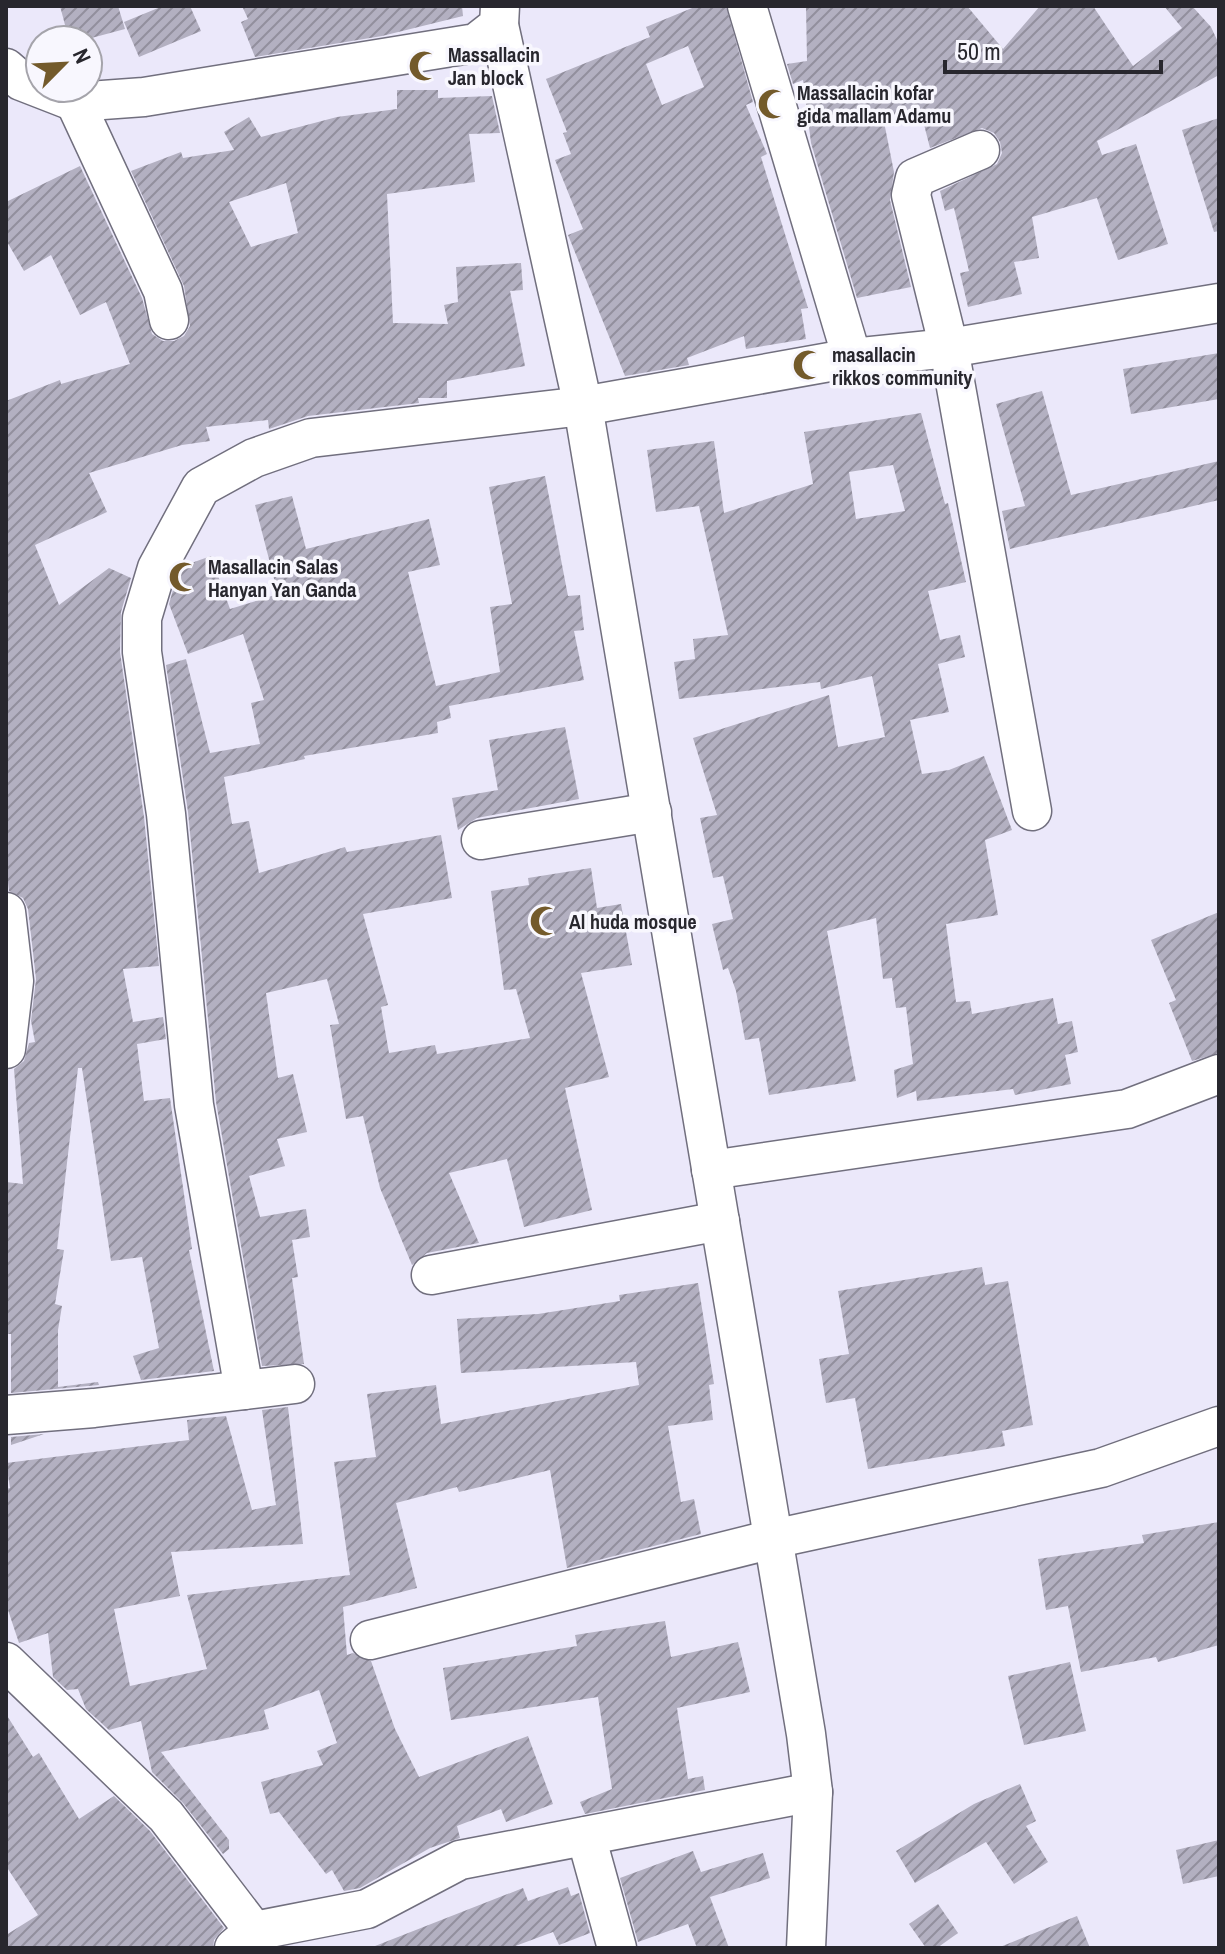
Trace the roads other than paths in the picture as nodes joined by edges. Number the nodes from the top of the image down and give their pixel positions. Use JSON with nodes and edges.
{"nodes":[{"id":1,"x":747,"y":6,"type":"edge"},
{"id":2,"x":500,"y":15,"type":"edge"},
{"id":3,"x":6,"y":68,"type":"edge"},
{"id":4,"x":24,"y":82,"type":"edge"},
{"id":5,"x":104,"y":100,"type":"edge"},
{"id":6,"x":76,"y":104,"type":"edge"},
{"id":7,"x":980,"y":150,"type":"dead end"},
{"id":8,"x":1219,"y":303,"type":"edge"},
{"id":9,"x":169,"y":320,"type":"dead end"},
{"id":10,"x":949,"y":348,"type":"junction"},
{"id":11,"x":852,"y":358,"type":"junction"},
{"id":12,"x":583,"y":406,"type":"junction"},
{"id":13,"x":1032,"y":811,"type":"dead end"},
{"id":14,"x":652,"y":812,"type":"junction"},
{"id":15,"x":481,"y":840,"type":"dead end"},
{"id":16,"x":6,"y":912,"type":"edge"},
{"id":17,"x":6,"y":1049,"type":"edge"},
{"id":18,"x":1219,"y":1074,"type":"edge"},
{"id":19,"x":711,"y":1170,"type":"junction"},
{"id":20,"x":720,"y":1221,"type":"junction"},
{"id":21,"x":431,"y":1275,"type":"dead end"},
{"id":22,"x":295,"y":1384,"type":"dead end"},
{"id":23,"x":244,"y":1390,"type":"junction"},
{"id":24,"x":6,"y":1415,"type":"edge"},
{"id":25,"x":1219,"y":1426,"type":"edge"},
{"id":26,"x":773,"y":1539,"type":"junction"},
{"id":27,"x":370,"y":1640,"type":"dead end"},
{"id":28,"x":6,"y":1662,"type":"edge"},
{"id":29,"x":813,"y":1792,"type":"junction"},
{"id":30,"x":586,"y":1836,"type":"junction"},
{"id":31,"x":244,"y":1940,"type":"edge"},
{"id":32,"x":617,"y":1948,"type":"edge"},
{"id":33,"x":806,"y":1948,"type":"edge"}],
"edges":[{"from":1,"to":11,"type":"street"},
{"from":2,"to":5,"type":"street"},
{"from":2,"to":12,"type":"street"},
{"from":3,"to":4,"type":"street"},
{"from":6,"to":9,"type":"street"},
{"from":7,"to":10,"type":"street"},
{"from":8,"to":10,"type":"street"},
{"from":10,"to":11,"type":"street"},
{"from":10,"to":13,"type":"street"},
{"from":11,"to":12,"type":"street"},
{"from":12,"to":14,"type":"street"},
{"from":12,"to":23,"type":"street"},
{"from":14,"to":15,"type":"street"},
{"from":14,"to":19,"type":"street"},
{"from":16,"to":17,"type":"street"},
{"from":18,"to":19,"type":"street"},
{"from":19,"to":20,"type":"street"},
{"from":20,"to":21,"type":"street"},
{"from":20,"to":26,"type":"street"},
{"from":22,"to":23,"type":"street"},
{"from":23,"to":24,"type":"street"},
{"from":25,"to":26,"type":"street"},
{"from":26,"to":27,"type":"street"},
{"from":26,"to":29,"type":"street"},
{"from":28,"to":31,"type":"street"},
{"from":29,"to":30,"type":"street"},
{"from":29,"to":33,"type":"street"},
{"from":30,"to":31,"type":"street"},
{"from":30,"to":32,"type":"street"}]}
